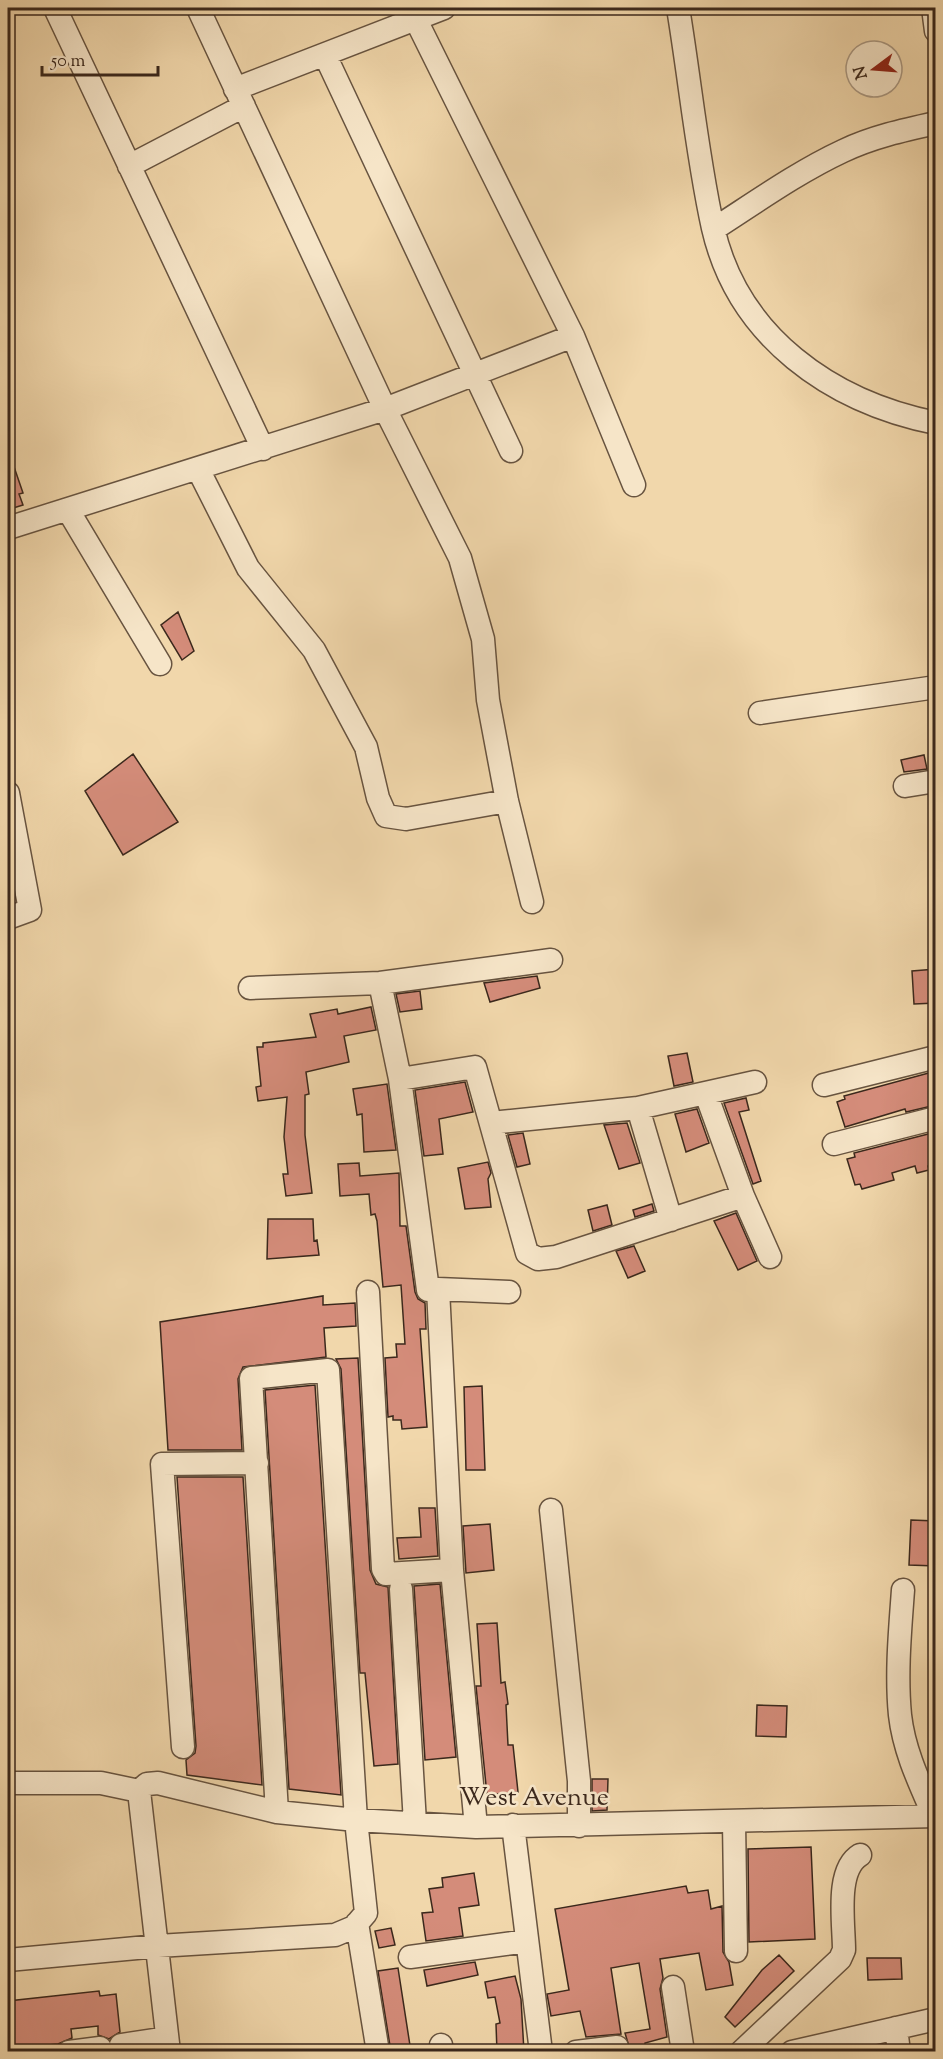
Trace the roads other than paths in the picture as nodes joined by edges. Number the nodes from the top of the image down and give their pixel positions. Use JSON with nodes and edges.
{"nodes":[{"id":1,"x":55,"y":8,"type":"edge"},
{"id":2,"x":198,"y":8,"type":"edge"},
{"id":3,"x":444,"y":8,"type":"edge"},
{"id":4,"x":678,"y":8,"type":"edge"},
{"id":5,"x":933,"y":8,"type":"edge"},
{"id":6,"x":416,"y":20,"type":"junction"},
{"id":7,"x":936,"y":31,"type":"edge"},
{"id":8,"x":325,"y":55,"type":"junction"},
{"id":9,"x":239,"y":97,"type":"junction"},
{"id":10,"x":936,"y":123,"type":"edge"},
{"id":11,"x":129,"y":166,"type":"junction"},
{"id":12,"x":714,"y":229,"type":"junction"},
{"id":13,"x":573,"y":336,"type":"junction"},
{"id":14,"x":473,"y":374,"type":"junction"},
{"id":15,"x":385,"y":409,"type":"junction"},
{"id":16,"x":936,"y":423,"type":"edge"},
{"id":17,"x":262,"y":449,"type":"junction"},
{"id":18,"x":511,"y":451,"type":"dead end"},
{"id":19,"x":198,"y":469,"type":"junction"},
{"id":20,"x":634,"y":485,"type":"dead end"},
{"id":21,"x":68,"y":510,"type":"junction"},
{"id":22,"x":8,"y":528,"type":"edge"},
{"id":23,"x":160,"y":664,"type":"dead end"},
{"id":24,"x":936,"y":687,"type":"edge"},
{"id":25,"x":760,"y":713,"type":"dead end"},
{"id":26,"x":936,"y":782,"type":"edge"},
{"id":27,"x":905,"y":786,"type":"dead end"},
{"id":28,"x":8,"y":793,"type":"edge"},
{"id":29,"x":507,"y":801,"type":"junction"},
{"id":30,"x":532,"y":902,"type":"dead end"},
{"id":31,"x":8,"y":918,"type":"edge"},
{"id":32,"x":551,"y":960,"type":"dead end"},
{"id":33,"x":380,"y":983,"type":"junction"},
{"id":34,"x":250,"y":988,"type":"dead end"},
{"id":35,"x":936,"y":1057,"type":"edge"},
{"id":36,"x":400,"y":1079,"type":"junction"},
{"id":37,"x":755,"y":1082,"type":"dead end"},
{"id":38,"x":824,"y":1086,"type":"dead end"},
{"id":39,"x":706,"y":1094,"type":"junction"},
{"id":40,"x":638,"y":1108,"type":"junction"},
{"id":41,"x":936,"y":1118,"type":"edge"},
{"id":42,"x":491,"y":1123,"type":"junction"},
{"id":43,"x":834,"y":1144,"type":"dead end"},
{"id":44,"x":743,"y":1196,"type":"junction"},
{"id":45,"x":671,"y":1220,"type":"junction"},
{"id":46,"x":770,"y":1257,"type":"dead end"},
{"id":47,"x":428,"y":1290,"type":"dead end"},
{"id":48,"x":368,"y":1292,"type":"dead end"},
{"id":49,"x":509,"y":1292,"type":"dead end"},
{"id":50,"x":257,"y":1463,"type":"junction"},
{"id":51,"x":551,"y":1510,"type":"dead end"},
{"id":52,"x":452,"y":1570,"type":"junction"},
{"id":53,"x":401,"y":1589,"type":"dead end"},
{"id":54,"x":903,"y":1590,"type":"dead end"},
{"id":55,"x":183,"y":1747,"type":"dead end"},
{"id":56,"x":8,"y":1783,"type":"edge"},
{"id":57,"x":139,"y":1791,"type":"junction"},
{"id":58,"x":277,"y":1812,"type":"junction"},
{"id":59,"x":935,"y":1816,"type":"edge"},
{"id":60,"x":356,"y":1820,"type":"junction"},
{"id":61,"x":734,"y":1822,"type":"junction"},
{"id":62,"x":415,"y":1823,"type":"junction"},
{"id":63,"x":513,"y":1825,"type":"junction"},
{"id":64,"x":579,"y":1826,"type":"junction"},
{"id":65,"x":476,"y":1827,"type":"junction"},
{"id":66,"x":860,"y":1855,"type":"dead end"},
{"id":67,"x":357,"y":1923,"type":"junction"},
{"id":68,"x":527,"y":1941,"type":"junction"},
{"id":69,"x":158,"y":1946,"type":"junction"},
{"id":70,"x":736,"y":1951,"type":"dead end"},
{"id":71,"x":410,"y":1957,"type":"dead end"},
{"id":72,"x":8,"y":1960,"type":"edge"},
{"id":73,"x":673,"y":1987,"type":"dead end"},
{"id":74,"x":936,"y":2019,"type":"edge"},
{"id":75,"x":896,"y":2028,"type":"junction"},
{"id":76,"x":168,"y":2045,"type":"edge"},
{"id":77,"x":617,"y":2047,"type":"dead end"},
{"id":78,"x":69,"y":2052,"type":"edge"},
{"id":79,"x":378,"y":2052,"type":"edge"},
{"id":80,"x":541,"y":2052,"type":"edge"},
{"id":81,"x":576,"y":2052,"type":"edge"},
{"id":82,"x":683,"y":2052,"type":"edge"},
{"id":83,"x":741,"y":2052,"type":"edge"},
{"id":84,"x":792,"y":2052,"type":"edge"},
{"id":85,"x":899,"y":2052,"type":"edge"}],
"edges":[{"from":1,"to":11,"type":"street"},
{"from":2,"to":9,"type":"street"},
{"from":3,"to":6,"type":"street"},
{"from":4,"to":12,"type":"street"},
{"from":5,"to":7,"type":"street"},
{"from":6,"to":8,"type":"street"},
{"from":6,"to":13,"type":"street"},
{"from":8,"to":9,"type":"street"},
{"from":8,"to":14,"type":"street"},
{"from":9,"to":11,"type":"street"},
{"from":9,"to":15,"type":"street"},
{"from":10,"to":12,"type":"street"},
{"from":11,"to":17,"type":"street"},
{"from":12,"to":16,"type":"street"},
{"from":13,"to":14,"type":"street"},
{"from":13,"to":20,"type":"street"},
{"from":14,"to":15,"type":"street"},
{"from":14,"to":18,"type":"street"},
{"from":15,"to":17,"type":"street"},
{"from":15,"to":29,"type":"street"},
{"from":17,"to":19,"type":"street"},
{"from":19,"to":21,"type":"street"},
{"from":19,"to":29,"type":"street"},
{"from":21,"to":22,"type":"street"},
{"from":21,"to":23,"type":"street"},
{"from":24,"to":25,"type":"street"},
{"from":26,"to":27,"type":"street"},
{"from":28,"to":31,"type":"street"},
{"from":29,"to":30,"type":"street"},
{"from":32,"to":33,"type":"street"},
{"from":33,"to":34,"type":"street"},
{"from":33,"to":36,"type":"street"},
{"from":35,"to":38,"type":"street"},
{"from":36,"to":42,"type":"street"},
{"from":36,"to":47,"type":"street"},
{"from":37,"to":39,"type":"street"},
{"from":39,"to":40,"type":"street"},
{"from":39,"to":44,"type":"street"},
{"from":40,"to":42,"type":"street"},
{"from":40,"to":45,"type":"street"},
{"from":41,"to":43,"type":"street"},
{"from":42,"to":45,"type":"street"},
{"from":44,"to":45,"type":"street"},
{"from":44,"to":46,"type":"street"},
{"from":48,"to":52,"type":"street"},
{"from":49,"to":52,"type":"street"},
{"from":50,"to":55,"type":"street"},
{"from":50,"to":58,"type":"street"},
{"from":50,"to":60,"type":"street"},
{"from":51,"to":64,"type":"street"},
{"from":52,"to":65,"type":"street"},
{"from":53,"to":62,"type":"street"},
{"from":54,"to":59,"type":"street"},
{"from":56,"to":57,"type":"street"},
{"from":57,"to":58,"type":"street","name":"West Avenue"},
{"from":57,"to":69,"type":"street"},
{"from":58,"to":60,"type":"street","name":"West Avenue"},
{"from":59,"to":61,"type":"street","name":"West Avenue"},
{"from":60,"to":62,"type":"street","name":"West Avenue"},
{"from":60,"to":67,"type":"street"},
{"from":61,"to":64,"type":"street","name":"West Avenue"},
{"from":61,"to":70,"type":"street"},
{"from":62,"to":65,"type":"street","name":"West Avenue"},
{"from":63,"to":64,"type":"street","name":"West Avenue"},
{"from":63,"to":65,"type":"street","name":"West Avenue"},
{"from":63,"to":68,"type":"street"},
{"from":66,"to":83,"type":"street"},
{"from":67,"to":69,"type":"street"},
{"from":67,"to":79,"type":"street"},
{"from":68,"to":71,"type":"street"},
{"from":68,"to":80,"type":"street"},
{"from":69,"to":72,"type":"street"},
{"from":69,"to":76,"type":"street"},
{"from":73,"to":82,"type":"street"},
{"from":74,"to":75,"type":"street"},
{"from":75,"to":84,"type":"street"},
{"from":75,"to":85,"type":"street"},
{"from":76,"to":78,"type":"street"},
{"from":77,"to":81,"type":"street"}]}
